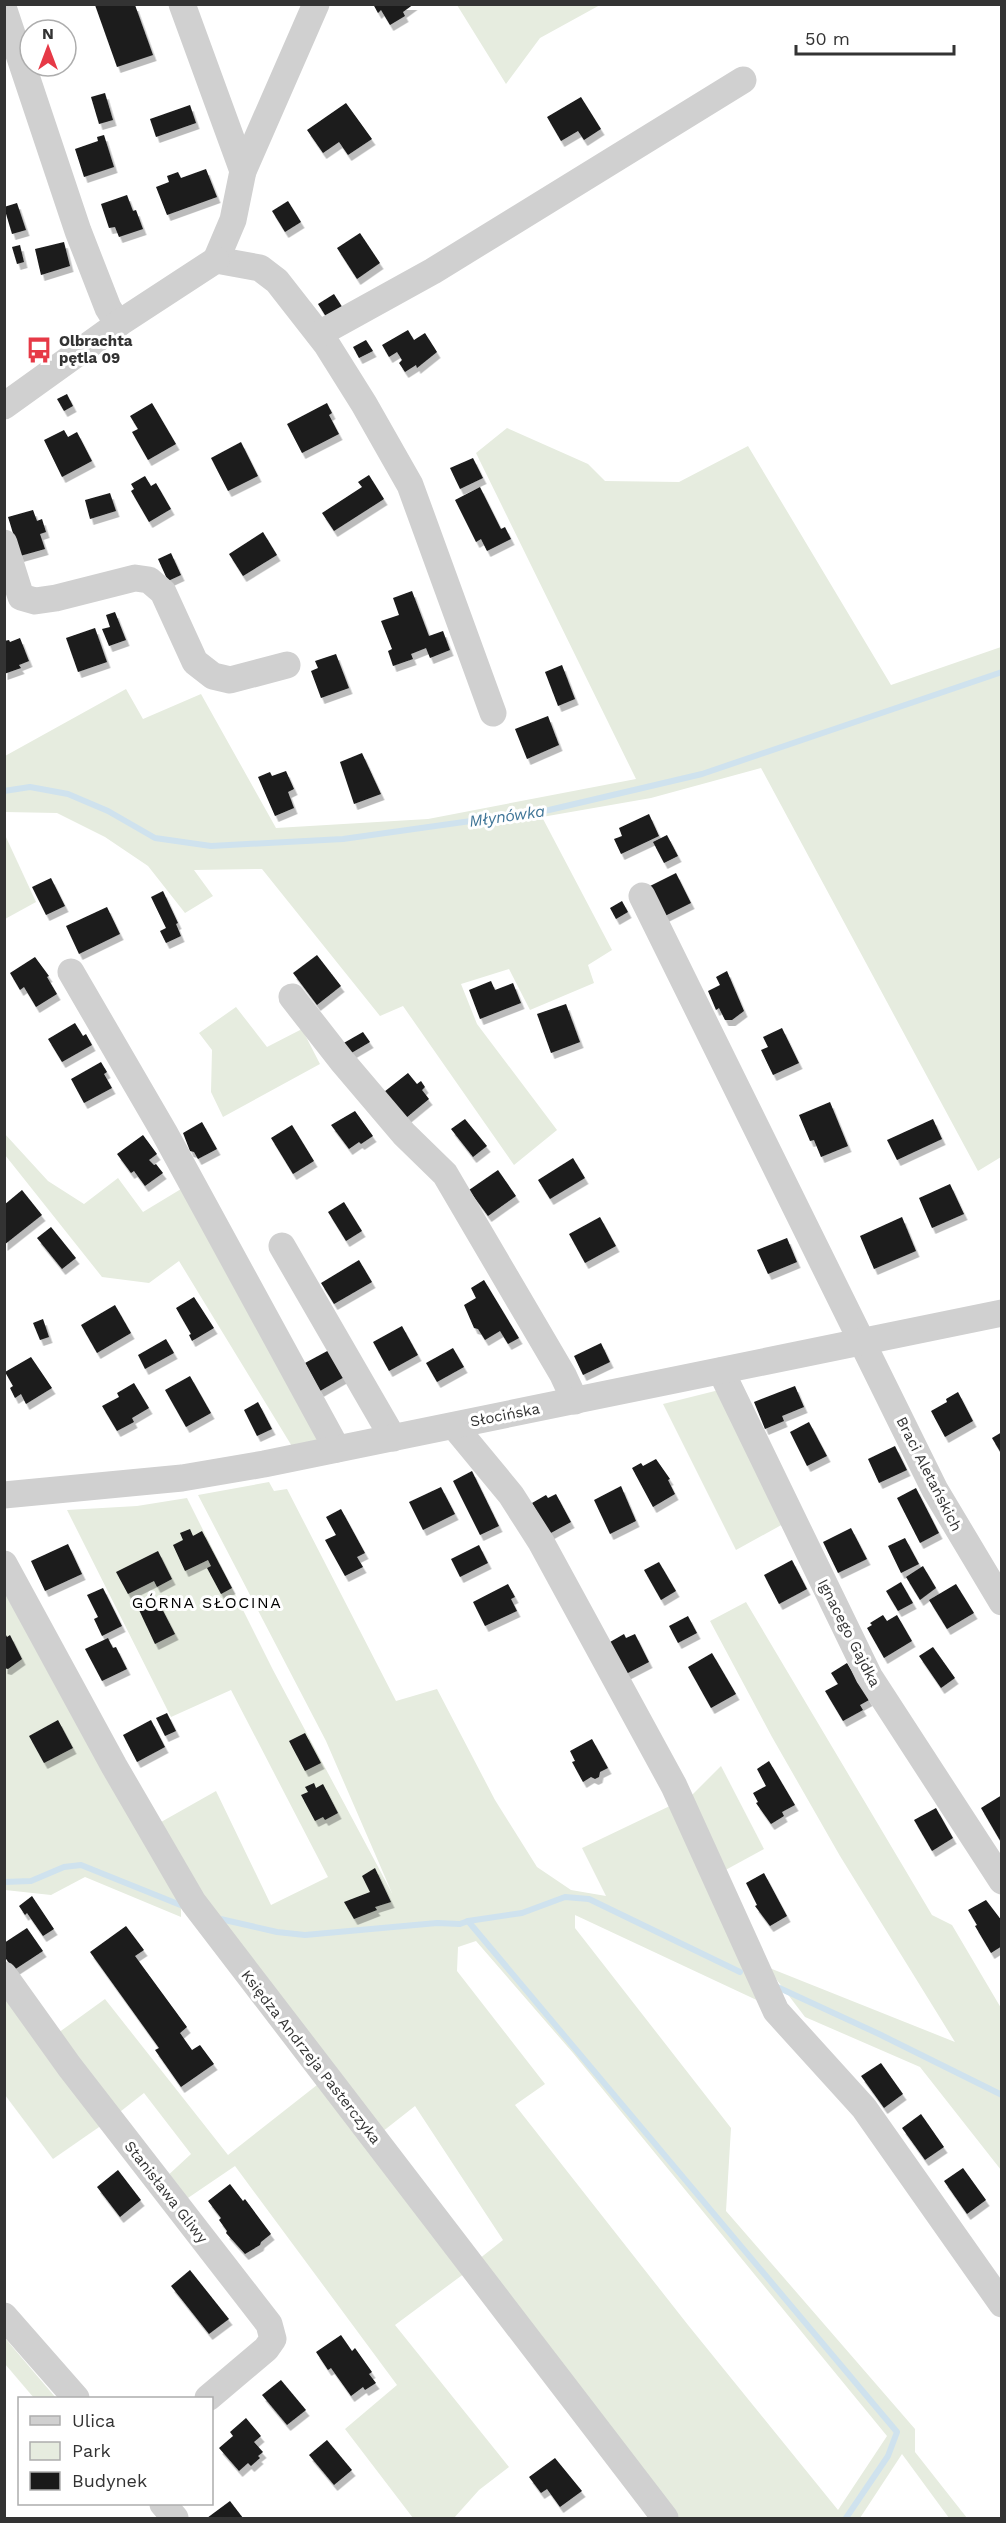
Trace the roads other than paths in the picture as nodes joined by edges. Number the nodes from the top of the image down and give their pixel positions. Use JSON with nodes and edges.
{"nodes":[{"id":1,"x":182,"y":4,"type":"edge"},
{"id":2,"x":316,"y":4,"type":"edge"},
{"id":3,"x":4,"y":10,"type":"edge"},
{"id":4,"x":743,"y":80,"type":"dead end"},
{"id":5,"x":243,"y":171,"type":"junction"},
{"id":6,"x":216,"y":260,"type":"junction"},
{"id":7,"x":118,"y":324,"type":"junction"},
{"id":8,"x":319,"y":334,"type":"junction"},
{"id":9,"x":4,"y":406,"type":"edge"},
{"id":10,"x":4,"y":543,"type":"edge"},
{"id":11,"x":287,"y":665,"type":"dead end"},
{"id":12,"x":493,"y":713,"type":"dead end"},
{"id":13,"x":642,"y":896,"type":"dead end"},
{"id":14,"x":70,"y":972,"type":"dead end"},
{"id":15,"x":292,"y":997,"type":"dead end"},
{"id":16,"x":282,"y":1246,"type":"dead end"},
{"id":17,"x":1002,"y":1313,"type":"edge"},
{"id":18,"x":862,"y":1342,"type":"junction"},
{"id":19,"x":722,"y":1371,"type":"junction"},
{"id":20,"x":575,"y":1401,"type":"junction"},
{"id":21,"x":454,"y":1426,"type":"junction"},
{"id":22,"x":393,"y":1438,"type":"junction"},
{"id":23,"x":337,"y":1449,"type":"junction"},
{"id":24,"x":4,"y":1495,"type":"edge"},
{"id":25,"x":4,"y":1564,"type":"edge"},
{"id":26,"x":1002,"y":1602,"type":"edge"},
{"id":27,"x":1002,"y":1881,"type":"edge"},
{"id":28,"x":4,"y":1975,"type":"edge"},
{"id":29,"x":1002,"y":2304,"type":"edge"},
{"id":30,"x":4,"y":2316,"type":"edge"},
{"id":31,"x":75,"y":2397,"type":"edge"},
{"id":32,"x":209,"y":2397,"type":"edge"},
{"id":33,"x":164,"y":2505,"type":"edge"},
{"id":34,"x":175,"y":2518,"type":"edge"},
{"id":35,"x":665,"y":2518,"type":"edge"}],
"edges":[{"from":1,"to":5,"type":"street"},
{"from":2,"to":5,"type":"street"},
{"from":3,"to":7,"type":"street"},
{"from":4,"to":8,"type":"street"},
{"from":5,"to":6,"type":"street"},
{"from":6,"to":7,"type":"street"},
{"from":6,"to":8,"type":"street"},
{"from":7,"to":9,"type":"street"},
{"from":8,"to":12,"type":"street"},
{"from":10,"to":11,"type":"street"},
{"from":13,"to":18,"type":"street","name":"Braci Aletańskich"},
{"from":14,"to":23,"type":"street"},
{"from":15,"to":20,"type":"street"},
{"from":16,"to":22,"type":"street"},
{"from":17,"to":18,"type":"street","name":"Słocińska"},
{"from":18,"to":19,"type":"street","name":"Słocińska"},
{"from":18,"to":26,"type":"street","name":"Braci Aletańskich"},
{"from":19,"to":20,"type":"street","name":"Słocińska"},
{"from":19,"to":27,"type":"street","name":"Ignacego Gajdka"},
{"from":20,"to":21,"type":"street","name":"Słocińska"},
{"from":21,"to":22,"type":"street","name":"Słocińska"},
{"from":21,"to":29,"type":"street"},
{"from":22,"to":23,"type":"street","name":"Słocińska"},
{"from":23,"to":24,"type":"street","name":"Słocińska"},
{"from":25,"to":35,"type":"street","name":"Księdza Andrzeja Pasterczyka"},
{"from":28,"to":32,"type":"street","name":"Stanisława Gliwy"},
{"from":30,"to":31,"type":"street"},
{"from":33,"to":34,"type":"street"}]}
